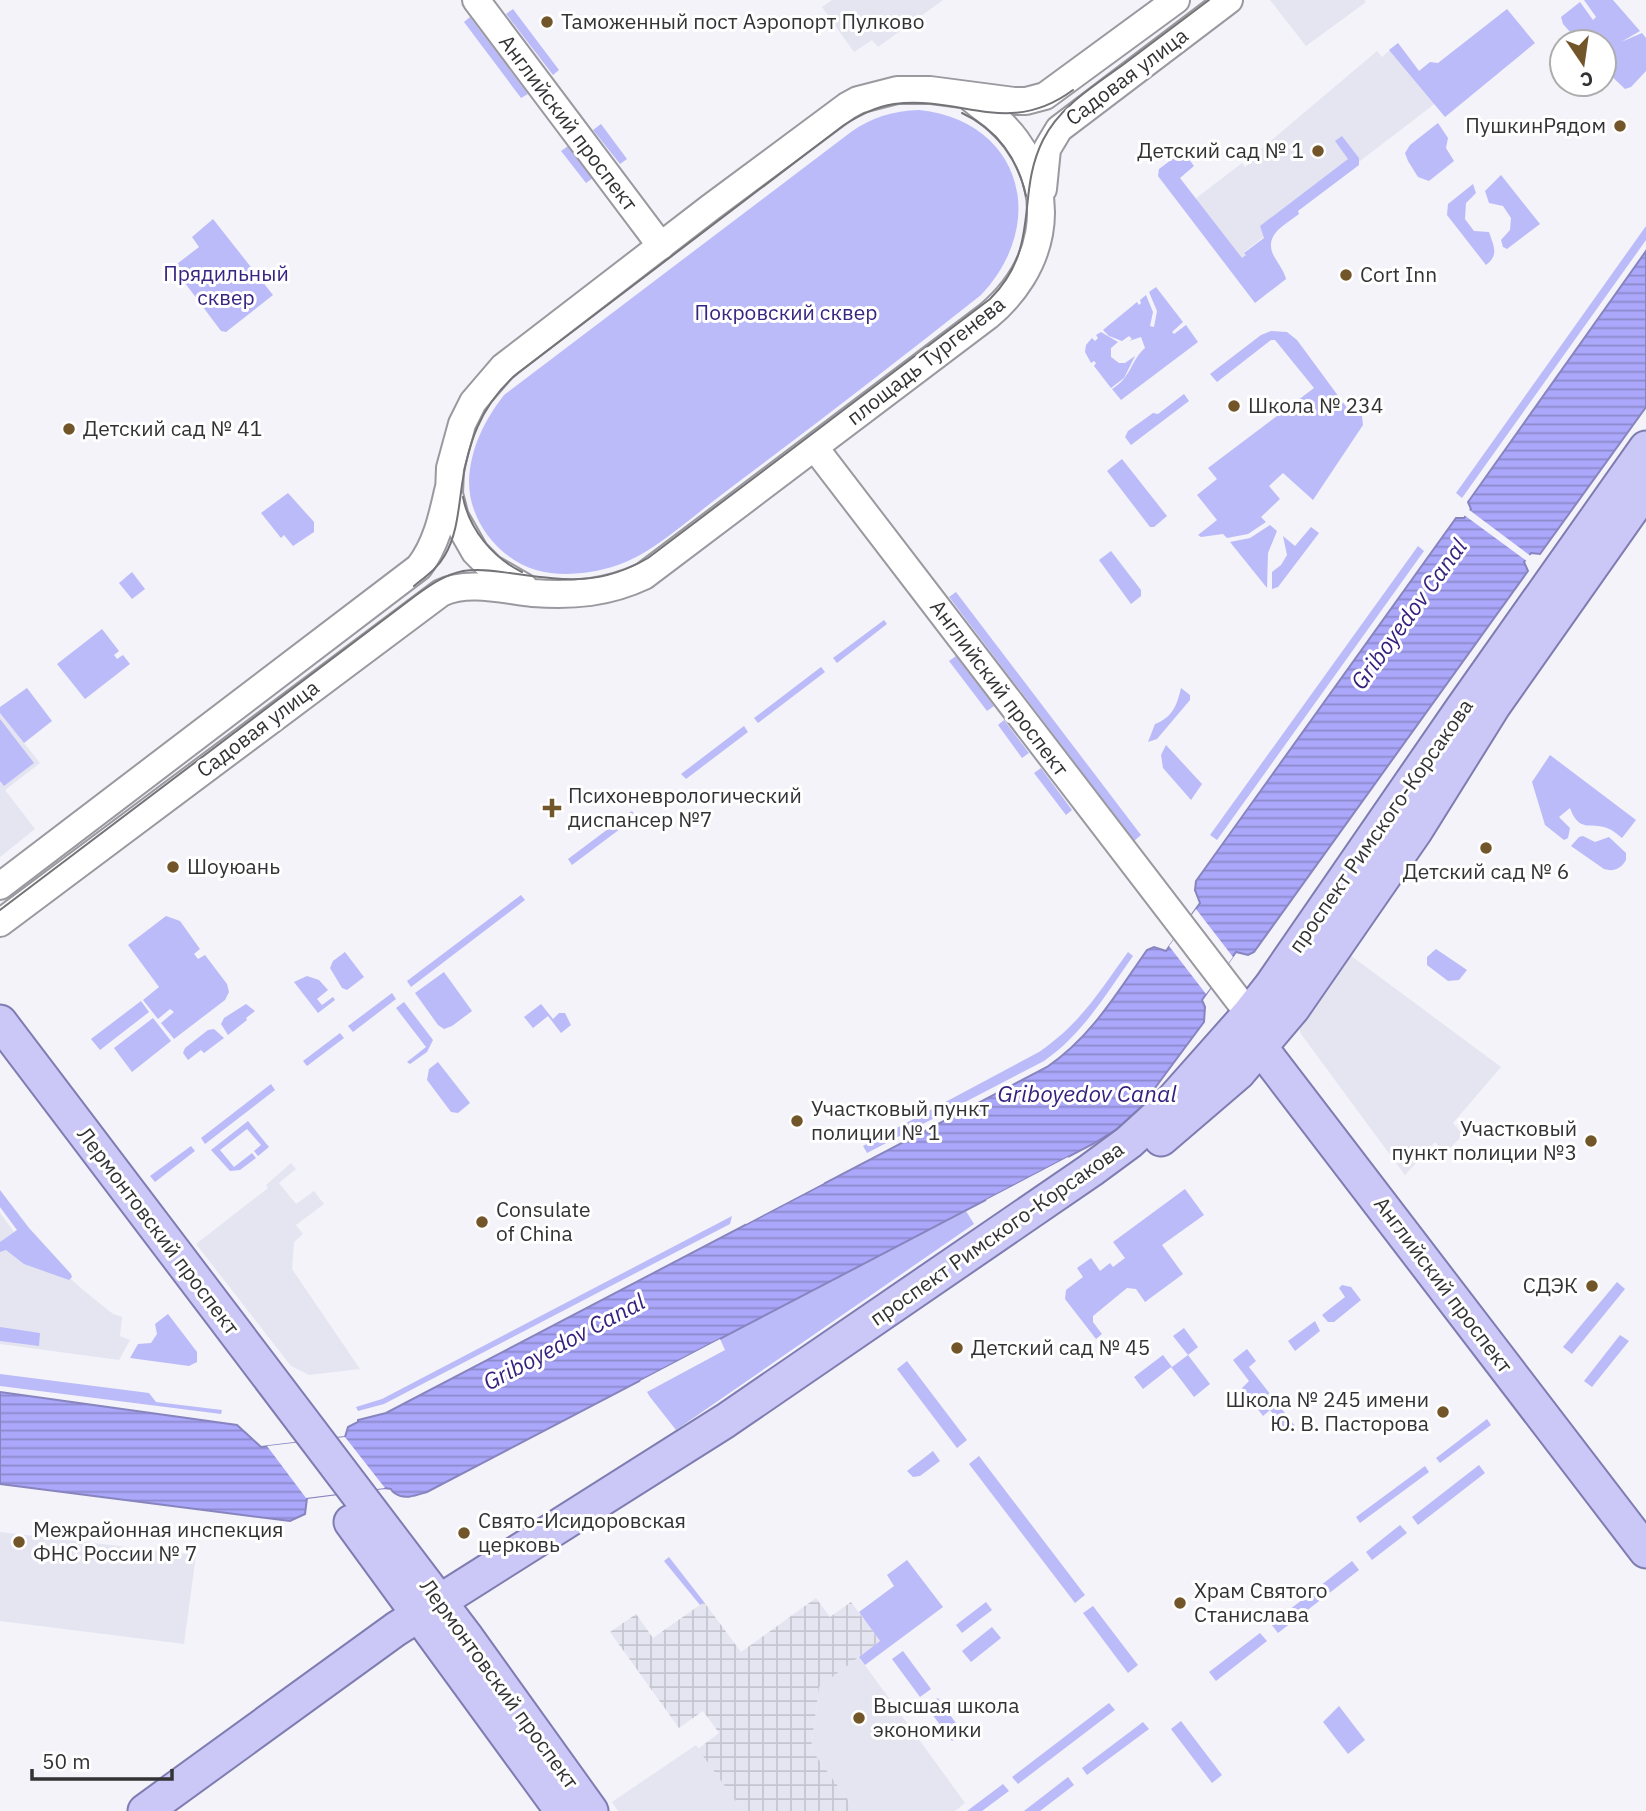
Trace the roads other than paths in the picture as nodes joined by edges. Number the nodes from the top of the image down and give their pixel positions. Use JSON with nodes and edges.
{"nodes":[{"id":1,"x":476,"y":0,"type":"edge"},
{"id":2,"x":1176,"y":0,"type":"edge"},
{"id":3,"x":1229,"y":0,"type":"edge"},
{"id":4,"x":968,"y":96,"type":"junction"},
{"id":5,"x":1041,"y":208,"type":"junction"},
{"id":6,"x":661,"y":246,"type":"junction"},
{"id":7,"x":816,"y":448,"type":"junction"},
{"id":8,"x":1646,"y":448,"type":"edge"},
{"id":9,"x":449,"y":486,"type":"junction"},
{"id":10,"x":1646,"y":489,"type":"edge"},
{"id":11,"x":535,"y":593,"type":"junction"},
{"id":12,"x":0,"y":886,"type":"edge"},
{"id":13,"x":0,"y":923,"type":"edge"},
{"id":14,"x":0,"y":1022,"type":"edge"},
{"id":15,"x":1262,"y":1031,"type":"junction"},
{"id":16,"x":0,"y":1060,"type":"edge"},
{"id":17,"x":304,"y":1442,"type":"junction"},
{"id":18,"x":1646,"y":1519,"type":"edge"},
{"id":19,"x":1646,"y":1551,"type":"edge"},
{"id":20,"x":436,"y":1616,"type":"junction"},
{"id":21,"x":145,"y":1811,"type":"edge"},
{"id":22,"x":180,"y":1811,"type":"edge"},
{"id":23,"x":562,"y":1811,"type":"edge"},
{"id":24,"x":591,"y":1811,"type":"edge"}],
"edges":[{"from":1,"to":6,"type":"street","name":"Английский проспект"},
{"from":2,"to":4,"type":"street","name":"Садовая улица"},
{"from":3,"to":5,"type":"street","name":"Садовая улица"},
{"from":4,"to":5,"type":"street","name":"площадь Тургенева"},
{"from":4,"to":6,"type":"street","name":"площадь Тургенева"},
{"from":5,"to":7,"type":"street","name":"площадь Тургенева"},
{"from":6,"to":9,"type":"street","name":"площадь Тургенева"},
{"from":7,"to":11,"type":"street","name":"площадь Тургенева"},
{"from":7,"to":15,"type":"street","name":"Английский проспект"},
{"from":8,"to":15,"type":"main road","name":"проспект Римского-Корсакова"},
{"from":9,"to":11,"type":"street","name":"площадь Тургенева"},
{"from":9,"to":12,"type":"street","name":"Садовая улица"},
{"from":10,"to":15,"type":"main road","name":"проспект Римского-Корсакова"},
{"from":11,"to":13,"type":"street","name":"Садовая улица"},
{"from":14,"to":17,"type":"main road","name":"Лермонтовский проспект"},
{"from":15,"to":18,"type":"main road","name":"Английский проспект"},
{"from":15,"to":19,"type":"main road","name":"Английский проспект"},
{"from":15,"to":20,"type":"main road","name":"проспект Римского-Корсакова"},
{"from":16,"to":17,"type":"main road","name":"Лермонтовский проспект"},
{"from":17,"to":20,"type":"main road","name":"Лермонтовский проспект"},
{"from":20,"to":21,"type":"main road","name":"проспект Римского-Корсакова"},
{"from":20,"to":22,"type":"main road","name":"проспект Римского-Корсакова"},
{"from":20,"to":23,"type":"main road","name":"Лермонтовский проспект"},
{"from":20,"to":24,"type":"main road","name":"Лермонтовский проспект"}]}
